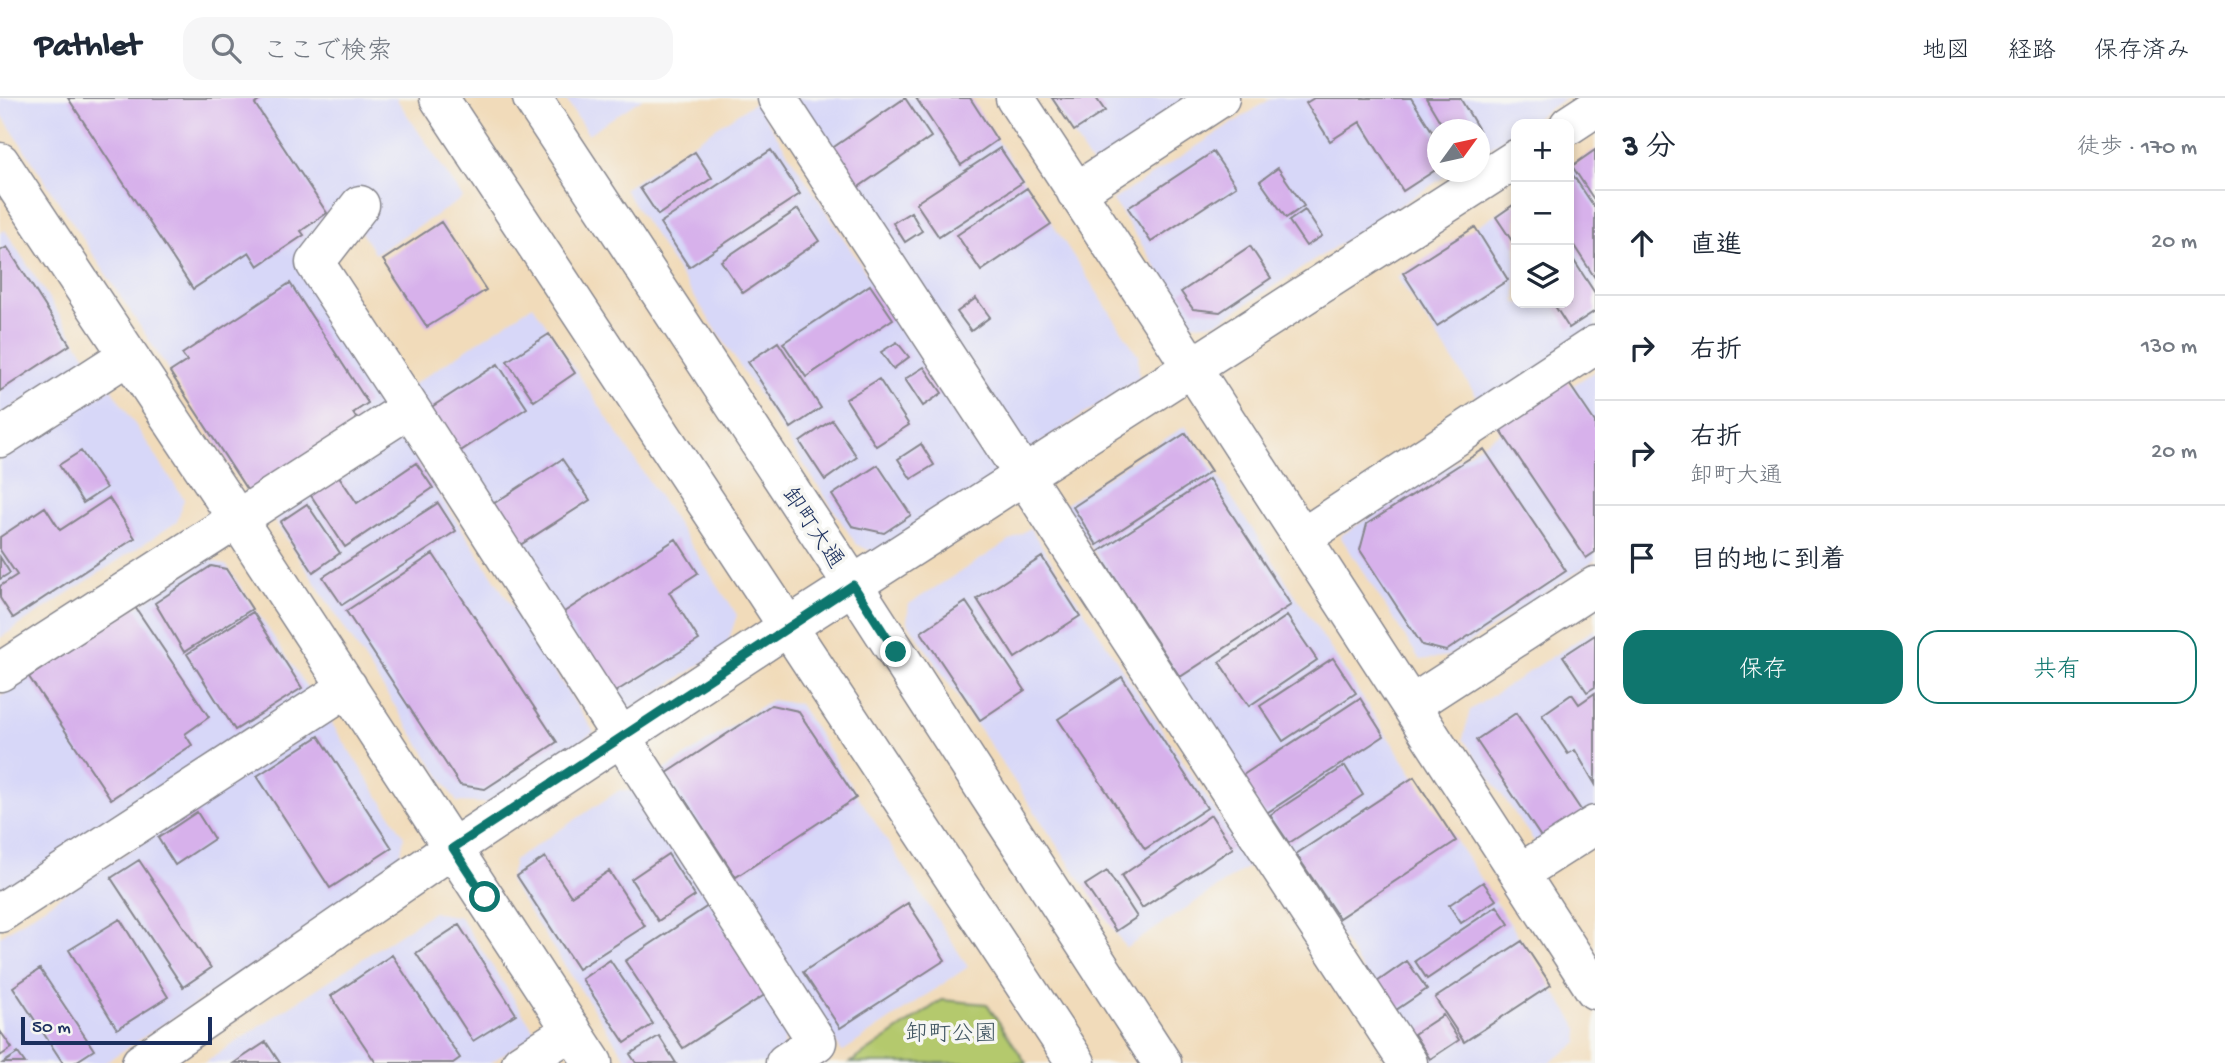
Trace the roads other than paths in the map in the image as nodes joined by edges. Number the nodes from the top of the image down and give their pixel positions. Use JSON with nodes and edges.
{"nodes":[{"id":1,"x":439,"y":98,"type":"edge"},
{"id":2,"x":532,"y":98,"type":"edge"},
{"id":3,"x":777,"y":98,"type":"edge"},
{"id":4,"x":1014,"y":98,"type":"edge"},
{"id":5,"x":1220,"y":98,"type":"edge"},
{"id":6,"x":1595,"y":108,"type":"edge"},
{"id":7,"x":1574,"y":122,"type":"edge"},
{"id":8,"x":1511,"y":162,"type":"edge"},
{"id":9,"x":6,"y":185,"type":"edge"},
{"id":10,"x":1076,"y":192,"type":"junction"},
{"id":11,"x":360,"y":205,"type":"dead end"},
{"id":12,"x":1595,"y":345,"type":"edge"},
{"id":13,"x":127,"y":356,"type":"junction"},
{"id":14,"x":1192,"y":367,"type":"junction"},
{"id":15,"x":410,"y":408,"type":"junction"},
{"id":16,"x":0,"y":438,"type":"edge"},
{"id":17,"x":1025,"y":475,"type":"junction"},
{"id":18,"x":238,"y":520,"type":"junction"},
{"id":19,"x":1302,"y":538,"type":"junction"},
{"id":20,"x":853,"y":585,"type":"junction"},
{"id":21,"x":1595,"y":586,"type":"edge"},
{"id":22,"x":789,"y":626,"type":"junction"},
{"id":23,"x":0,"y":672,"type":"edge"},
{"id":24,"x":348,"y":687,"type":"junction"},
{"id":25,"x":1411,"y":705,"type":"junction"},
{"id":26,"x":623,"y":738,"type":"junction"},
{"id":27,"x":1595,"y":825,"type":"edge"},
{"id":28,"x":453,"y":848,"type":"junction"},
{"id":29,"x":1520,"y":873,"type":"junction"},
{"id":30,"x":0,"y":914,"type":"edge"},
{"id":31,"x":1595,"y":990,"type":"edge"},
{"id":32,"x":572,"y":1030,"type":"junction"},
{"id":33,"x":141,"y":1063,"type":"edge"},
{"id":34,"x":521,"y":1063,"type":"edge"},
{"id":35,"x":593,"y":1063,"type":"edge"},
{"id":36,"x":785,"y":1063,"type":"edge"},
{"id":37,"x":1076,"y":1063,"type":"edge"},
{"id":38,"x":1162,"y":1063,"type":"edge"},
{"id":39,"x":1408,"y":1063,"type":"edge"}],
"edges":[{"from":1,"to":22,"type":"street"},
{"from":2,"to":20,"type":"street","name":"卸町大通"},
{"from":3,"to":17,"type":"street"},
{"from":4,"to":10,"type":"street"},
{"from":5,"to":10,"type":"street"},
{"from":6,"to":7,"type":"street"},
{"from":8,"to":14,"type":"street"},
{"from":9,"to":13,"type":"street"},
{"from":10,"to":14,"type":"street"},
{"from":11,"to":15,"type":"street"},
{"from":12,"to":19,"type":"street"},
{"from":13,"to":16,"type":"street"},
{"from":13,"to":18,"type":"street"},
{"from":14,"to":17,"type":"street"},
{"from":14,"to":19,"type":"street"},
{"from":15,"to":18,"type":"street"},
{"from":15,"to":26,"type":"street"},
{"from":17,"to":20,"type":"street"},
{"from":17,"to":39,"type":"street"},
{"from":18,"to":23,"type":"street"},
{"from":18,"to":24,"type":"street"},
{"from":19,"to":25,"type":"street"},
{"from":20,"to":22,"type":"street"},
{"from":20,"to":38,"type":"street","name":"卸町大通"},
{"from":21,"to":25,"type":"street"},
{"from":22,"to":26,"type":"street"},
{"from":22,"to":37,"type":"street"},
{"from":24,"to":28,"type":"street"},
{"from":24,"to":30,"type":"street"},
{"from":25,"to":29,"type":"street"},
{"from":26,"to":28,"type":"street"},
{"from":26,"to":36,"type":"street"},
{"from":27,"to":29,"type":"street"},
{"from":28,"to":32,"type":"street"},
{"from":28,"to":33,"type":"street"},
{"from":29,"to":31,"type":"street"},
{"from":32,"to":34,"type":"street"},
{"from":32,"to":35,"type":"street"}]}
